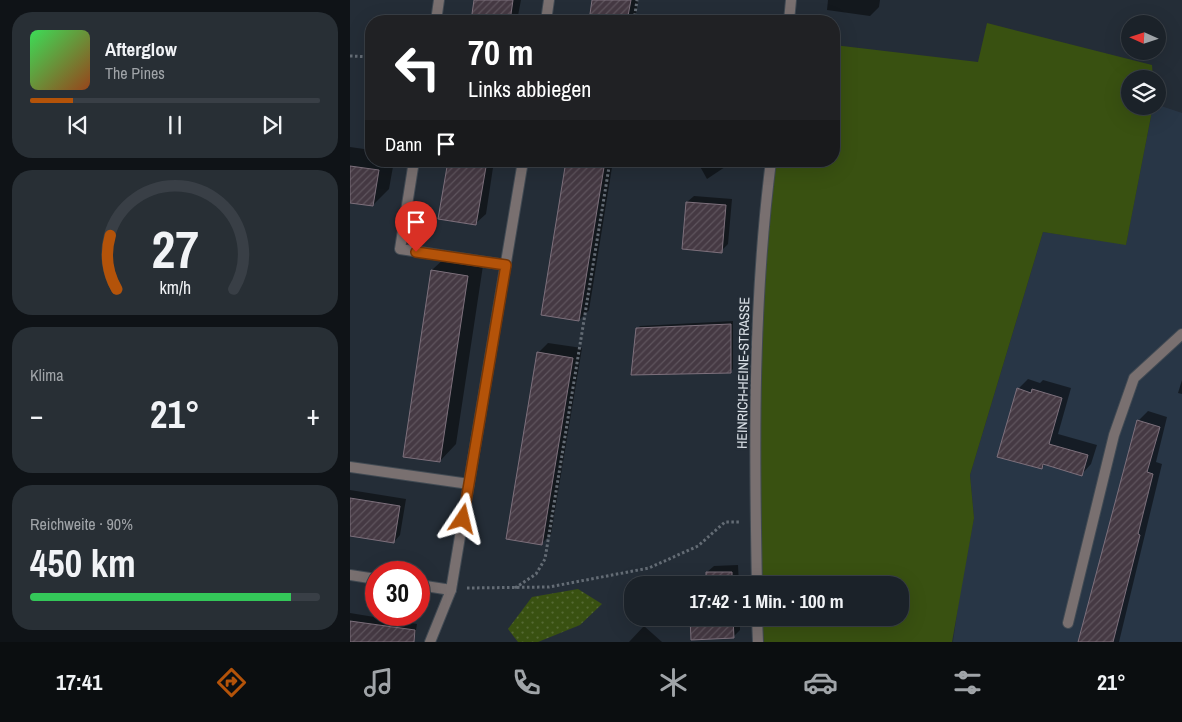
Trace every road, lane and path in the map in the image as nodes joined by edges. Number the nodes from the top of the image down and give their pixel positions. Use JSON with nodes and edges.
{"nodes":[{"id":1,"x":439,"y":0,"type":"edge"},
{"id":2,"x":549,"y":0,"type":"edge"},
{"id":3,"x":637,"y":0,"type":"edge"},
{"id":4,"x":791,"y":0,"type":"edge"},
{"id":5,"x":437,"y":15,"type":"edge"},
{"id":6,"x":547,"y":15,"type":"edge"},
{"id":7,"x":635,"y":15,"type":"edge"},
{"id":8,"x":790,"y":15,"type":"edge"},
{"id":9,"x":350,"y":56,"type":"edge"},
{"id":10,"x":365,"y":57,"type":"edge"},
{"id":11,"x":413,"y":167,"type":"edge"},
{"id":12,"x":522,"y":167,"type":"edge"},
{"id":13,"x":609,"y":167,"type":"edge"},
{"id":14,"x":770,"y":167,"type":"edge"},
{"id":15,"x":506,"y":265,"type":"junction"},
{"id":16,"x":1182,"y":334,"type":"edge"},
{"id":17,"x":350,"y":467,"type":"edge"},
{"id":18,"x":469,"y":484,"type":"junction"},
{"id":19,"x":756,"y":523,"type":"junction"},
{"id":20,"x":350,"y":575,"type":"edge"},
{"id":21,"x":757,"y":576,"type":"edge"},
{"id":22,"x":365,"y":577,"type":"edge"},
{"id":23,"x":430,"y":587,"type":"edge"},
{"id":24,"x":515,"y":588,"type":"junction"},
{"id":25,"x":451,"y":590,"type":"junction"},
{"id":26,"x":1068,"y":623,"type":"dead end"},
{"id":27,"x":757,"y":626,"type":"edge"},
{"id":28,"x":430,"y":642,"type":"edge"},
{"id":29,"x":758,"y":642,"type":"edge"}],
"edges":[{"from":1,"to":5,"type":"street"},
{"from":2,"to":6,"type":"street"},
{"from":3,"to":7,"type":"path"},
{"from":4,"to":8,"type":"street"},
{"from":9,"to":10,"type":"path"},
{"from":11,"to":15,"type":"street"},
{"from":12,"to":15,"type":"street"},
{"from":13,"to":24,"type":"path"},
{"from":14,"to":19,"type":"street","name":"HEINRICH-HEINE-STRASSE"},
{"from":15,"to":18,"type":"street"},
{"from":16,"to":26,"type":"street"},
{"from":17,"to":18,"type":"street"},
{"from":18,"to":25,"type":"street"},
{"from":19,"to":21,"type":"street","name":"HEINRICH-HEINE-STRASSE"},
{"from":19,"to":24,"type":"path"},
{"from":20,"to":22,"type":"street"},
{"from":23,"to":25,"type":"street"},
{"from":24,"to":25,"type":"path"},
{"from":25,"to":28,"type":"street"},
{"from":27,"to":29,"type":"street"}]}
